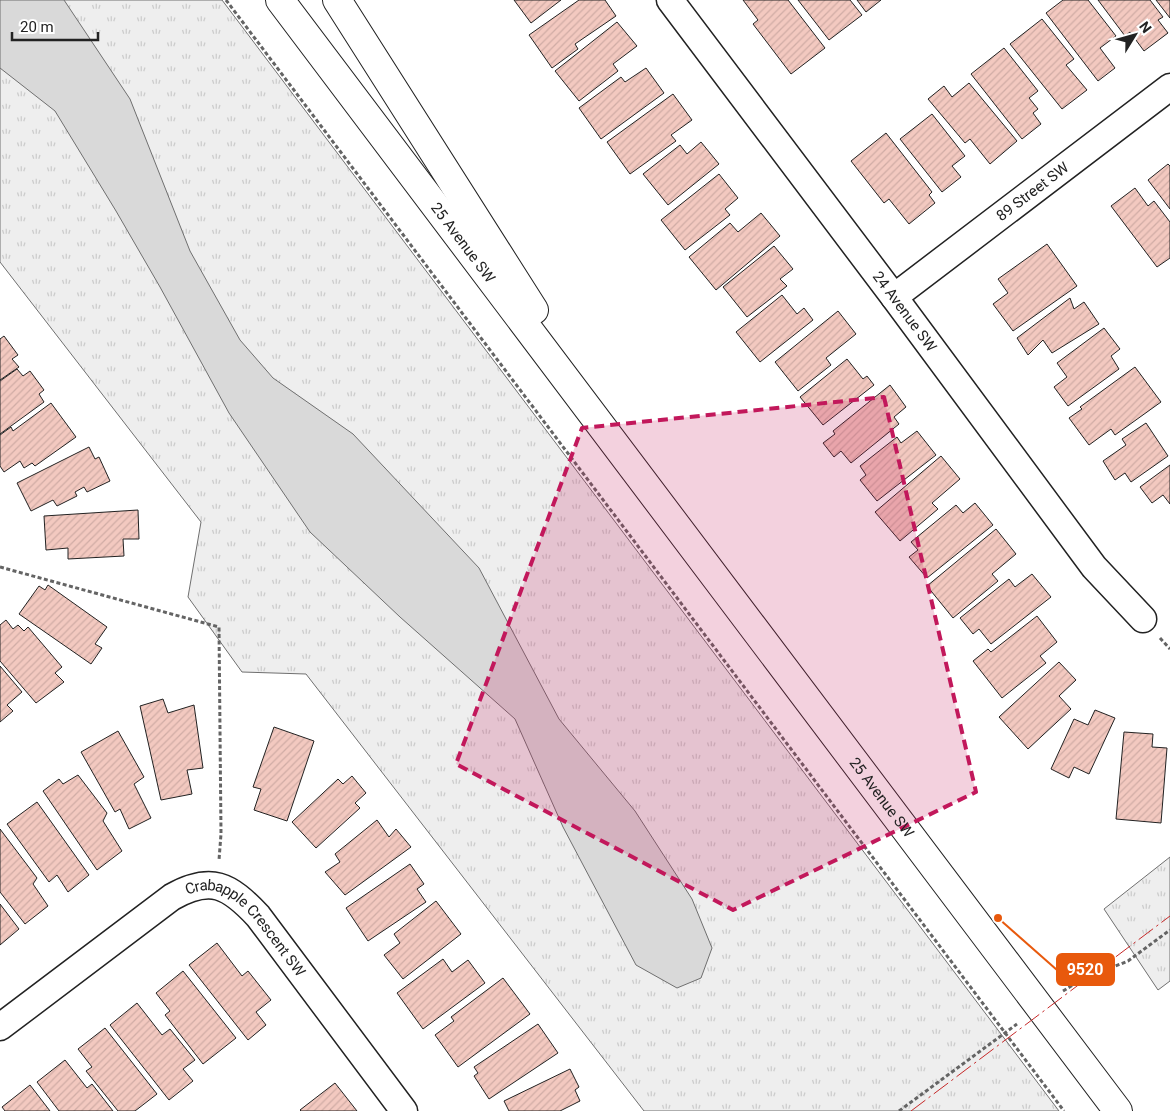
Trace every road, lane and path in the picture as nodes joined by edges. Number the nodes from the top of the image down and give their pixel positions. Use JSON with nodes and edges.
{"nodes":[{"id":1,"x":226,"y":0,"type":"edge"},
{"id":2,"x":280,"y":0,"type":"edge"},
{"id":3,"x":337,"y":0,"type":"edge"},
{"id":4,"x":670,"y":0,"type":"edge"},
{"id":5,"x":1170,"y":87,"type":"edge"},
{"id":6,"x":894,"y":297,"type":"junction"},
{"id":7,"x":644,"y":485,"type":"junction"},
{"id":8,"x":0,"y":567,"type":"edge"},
{"id":9,"x":1143,"y":619,"type":"dead end"},
{"id":10,"x":217,"y":886,"type":"junction"},
{"id":11,"x":1170,"y":930,"type":"edge"},
{"id":12,"x":1061,"y":992,"type":"dead end"},
{"id":13,"x":1014,"y":1026,"type":"dead end"},
{"id":14,"x":0,"y":1027,"type":"edge"},
{"id":15,"x":1004,"y":1034,"type":"junction"},
{"id":16,"x":404,"y":1111,"type":"edge"},
{"id":17,"x":899,"y":1111,"type":"edge"},
{"id":18,"x":1064,"y":1111,"type":"edge"},
{"id":19,"x":1118,"y":1111,"type":"edge"}],
"edges":[{"from":1,"to":15,"type":"path"},
{"from":2,"to":7,"type":"main road","name":"25 Avenue SW"},
{"from":3,"to":7,"type":"main road","name":"25 Avenue SW"},
{"from":4,"to":6,"type":"street","name":"24 Avenue SW"},
{"from":5,"to":6,"type":"street","name":"89 Street SW"},
{"from":6,"to":9,"type":"street","name":"24 Avenue SW"},
{"from":7,"to":19,"type":"main road","name":"25 Avenue SW"},
{"from":8,"to":10,"type":"path"},
{"from":10,"to":14,"type":"street","name":"Crabapple Crescent SW"},
{"from":10,"to":16,"type":"street","name":"Crabapple Crescent SW"},
{"from":11,"to":12,"type":"path"},
{"from":13,"to":15,"type":"path"},
{"from":15,"to":17,"type":"path"},
{"from":15,"to":18,"type":"path"}]}
